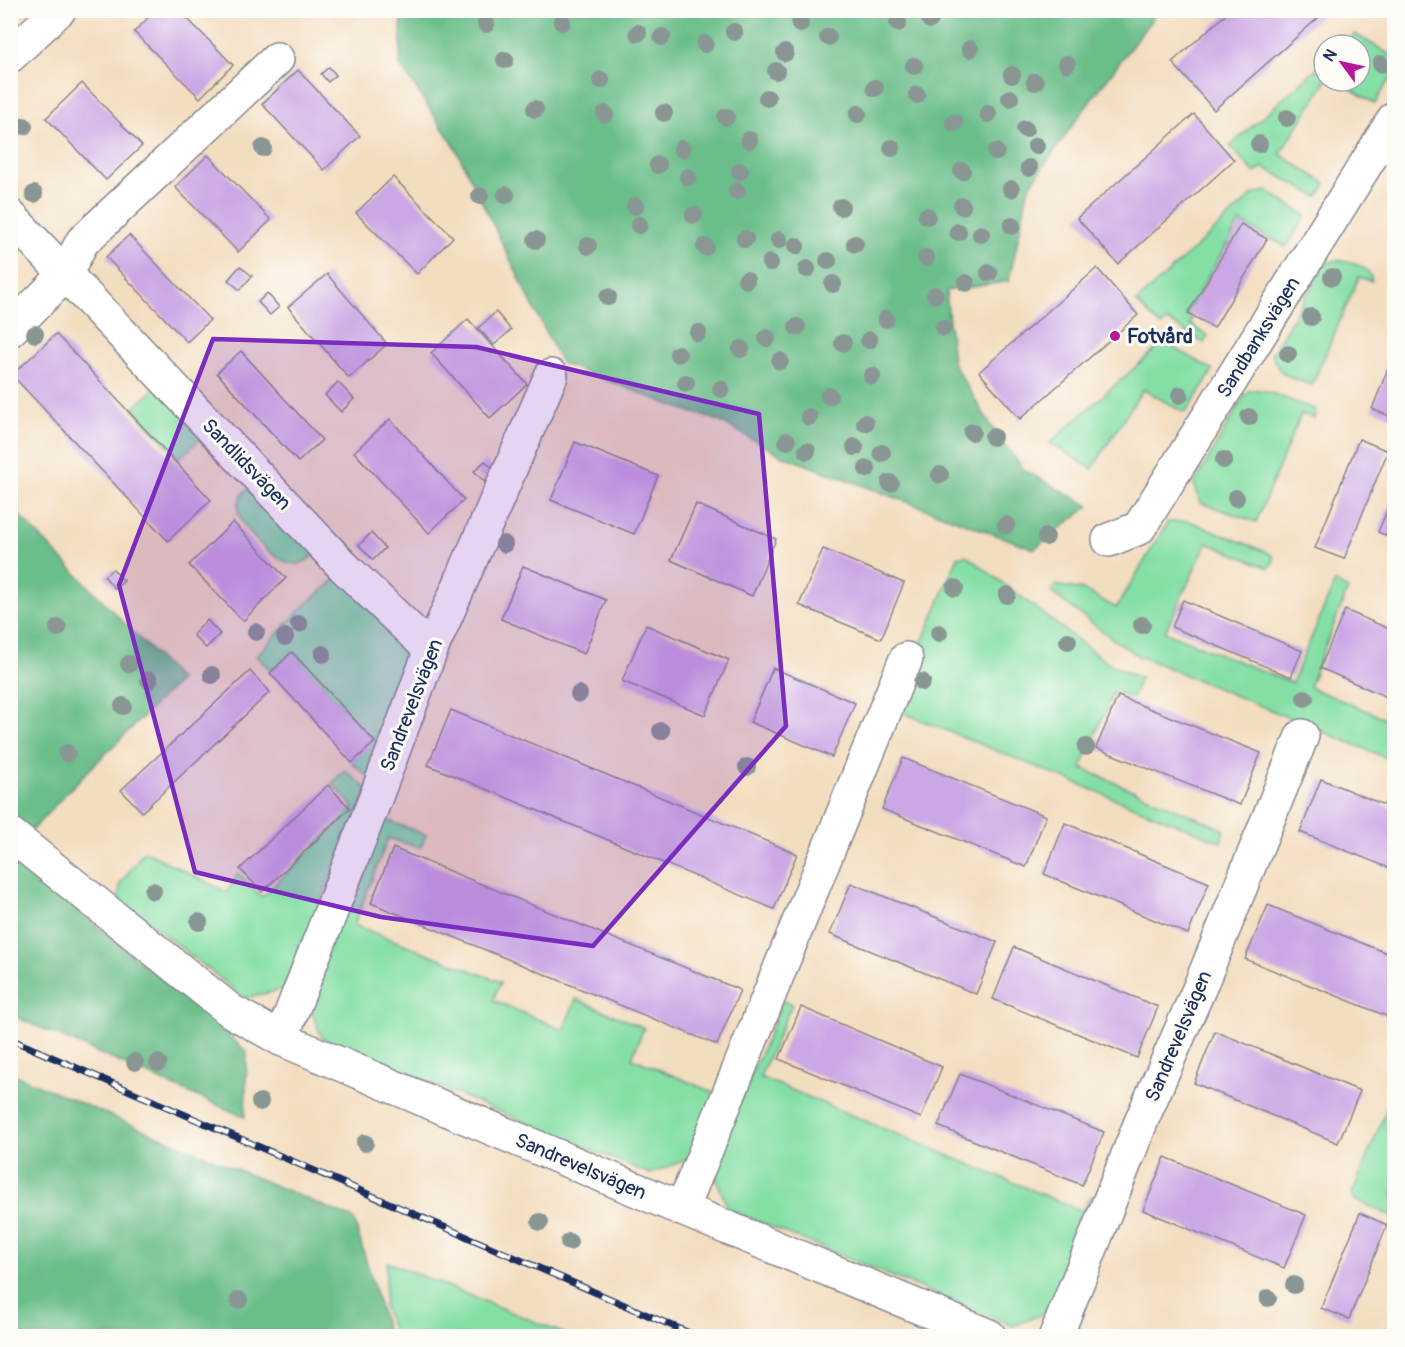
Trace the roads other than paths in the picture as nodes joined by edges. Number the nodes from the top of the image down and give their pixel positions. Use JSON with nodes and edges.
{"nodes":[{"id":1,"x":59,"y":10,"type":"edge"},
{"id":2,"x":10,"y":56,"type":"edge"},
{"id":3,"x":277,"y":59,"type":"dead end"},
{"id":4,"x":1395,"y":119,"type":"edge"},
{"id":5,"x":10,"y":216,"type":"edge"},
{"id":6,"x":65,"y":275,"type":"junction"},
{"id":7,"x":10,"y":330,"type":"edge"},
{"id":8,"x":551,"y":376,"type":"dead end"},
{"id":9,"x":1109,"y":540,"type":"dead end"},
{"id":10,"x":431,"y":650,"type":"junction"},
{"id":11,"x":906,"y":659,"type":"dead end"},
{"id":12,"x":1302,"y":736,"type":"dead end"},
{"id":13,"x":10,"y":834,"type":"edge"},
{"id":14,"x":281,"y":1039,"type":"junction"},
{"id":15,"x":682,"y":1209,"type":"junction"},
{"id":16,"x":989,"y":1336,"type":"edge"},
{"id":17,"x":1056,"y":1336,"type":"edge"}],
"edges":[{"from":1,"to":2,"type":"street"},
{"from":3,"to":6,"type":"street"},
{"from":4,"to":9,"type":"street","name":"Sandbanksvägen"},
{"from":5,"to":6,"type":"street","name":"Sandlidsvägen"},
{"from":6,"to":7,"type":"street"},
{"from":6,"to":10,"type":"street","name":"Sandlidsvägen"},
{"from":8,"to":10,"type":"street","name":"Sandrevelsvägen"},
{"from":10,"to":14,"type":"street","name":"Sandrevelsvägen"},
{"from":11,"to":15,"type":"street"},
{"from":12,"to":17,"type":"street","name":"Sandrevelsvägen"},
{"from":13,"to":14,"type":"street","name":"Sandrevelsvägen"},
{"from":14,"to":15,"type":"street","name":"Sandrevelsvägen"},
{"from":15,"to":16,"type":"street","name":"Sandrevelsvägen"}]}
